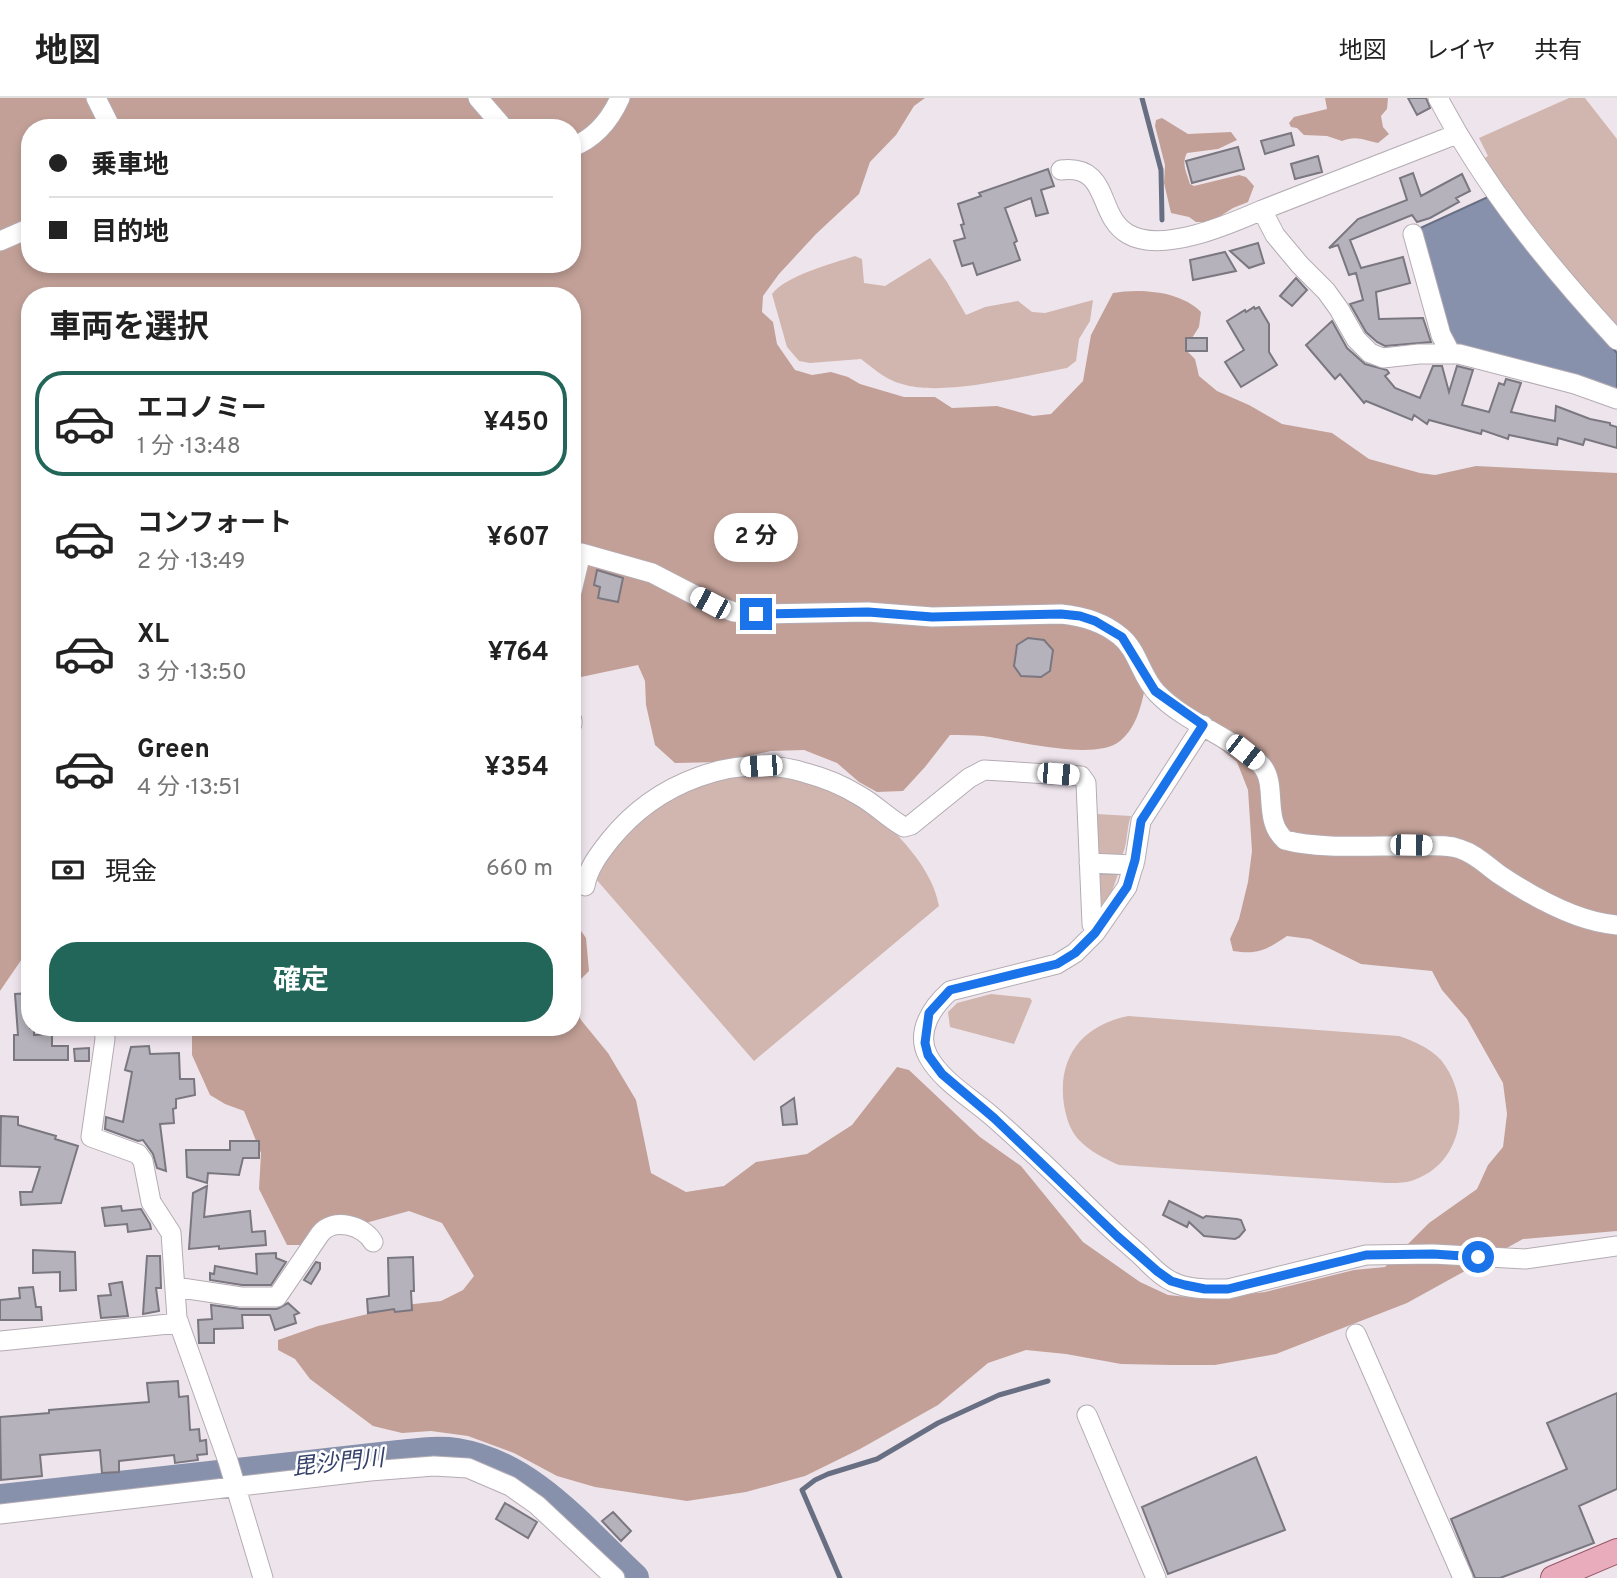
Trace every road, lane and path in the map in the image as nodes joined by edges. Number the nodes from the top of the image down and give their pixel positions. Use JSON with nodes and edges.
{"nodes":[{"id":1,"x":96,"y":98,"type":"edge"},
{"id":2,"x":478,"y":98,"type":"edge"},
{"id":3,"x":620,"y":98,"type":"edge"},
{"id":4,"x":1438,"y":98,"type":"edge"},
{"id":5,"x":106,"y":119,"type":"edge"},
{"id":6,"x":496,"y":119,"type":"edge"},
{"id":7,"x":1457,"y":134,"type":"junction"},
{"id":8,"x":581,"y":141,"type":"edge"},
{"id":9,"x":1061,"y":170,"type":"dead end"},
{"id":10,"x":1262,"y":210,"type":"junction"},
{"id":11,"x":21,"y":232,"type":"edge"},
{"id":12,"x":1413,"y":234,"type":"dead end"},
{"id":13,"x":0,"y":241,"type":"edge"},
{"id":14,"x":1617,"y":340,"type":"edge"},
{"id":15,"x":1451,"y":354,"type":"junction"},
{"id":16,"x":1617,"y":399,"type":"edge"},
{"id":17,"x":581,"y":553,"type":"edge"},
{"id":18,"x":1203,"y":725,"type":"junction"},
{"id":19,"x":1089,"y":863,"type":"junction"},
{"id":20,"x":1134,"y":865,"type":"junction"},
{"id":21,"x":585,"y":886,"type":"dead end"},
{"id":22,"x":1617,"y":925,"type":"edge"},
{"id":23,"x":1095,"y":933,"type":"junction"},
{"id":24,"x":105,"y":1036,"type":"edge"},
{"id":25,"x":373,"y":1242,"type":"dead end"},
{"id":26,"x":1617,"y":1246,"type":"edge"},
{"id":27,"x":175,"y":1287,"type":"junction"},
{"id":28,"x":179,"y":1323,"type":"junction"},
{"id":29,"x":1356,"y":1335,"type":"dead end"},
{"id":30,"x":0,"y":1341,"type":"edge"},
{"id":31,"x":1087,"y":1415,"type":"dead end"},
{"id":32,"x":235,"y":1487,"type":"junction"},
{"id":33,"x":0,"y":1514,"type":"edge"},
{"id":34,"x":1617,"y":1551,"type":"edge"},
{"id":35,"x":263,"y":1578,"type":"edge"},
{"id":36,"x":615,"y":1578,"type":"edge"},
{"id":37,"x":1156,"y":1578,"type":"edge"},
{"id":38,"x":1463,"y":1578,"type":"edge"},
{"id":39,"x":1553,"y":1578,"type":"edge"}],
"edges":[{"from":1,"to":5,"type":"street"},
{"from":2,"to":6,"type":"street"},
{"from":3,"to":8,"type":"street"},
{"from":4,"to":7,"type":"street"},
{"from":7,"to":10,"type":"street"},
{"from":7,"to":14,"type":"street"},
{"from":9,"to":10,"type":"street"},
{"from":10,"to":15,"type":"street"},
{"from":11,"to":13,"type":"street"},
{"from":12,"to":15,"type":"street"},
{"from":15,"to":16,"type":"street"},
{"from":17,"to":18,"type":"street"},
{"from":18,"to":20,"type":"street"},
{"from":18,"to":22,"type":"street"},
{"from":19,"to":20,"type":"street"},
{"from":19,"to":21,"type":"street"},
{"from":19,"to":23,"type":"street"},
{"from":20,"to":23,"type":"street"},
{"from":23,"to":26,"type":"street"},
{"from":24,"to":27,"type":"street"},
{"from":25,"to":27,"type":"street"},
{"from":27,"to":28,"type":"street"},
{"from":28,"to":30,"type":"street"},
{"from":28,"to":32,"type":"street"},
{"from":29,"to":38,"type":"street"},
{"from":31,"to":37,"type":"street"},
{"from":32,"to":33,"type":"street"},
{"from":32,"to":35,"type":"street"},
{"from":32,"to":36,"type":"street"},
{"from":34,"to":39,"type":"main road"}]}
